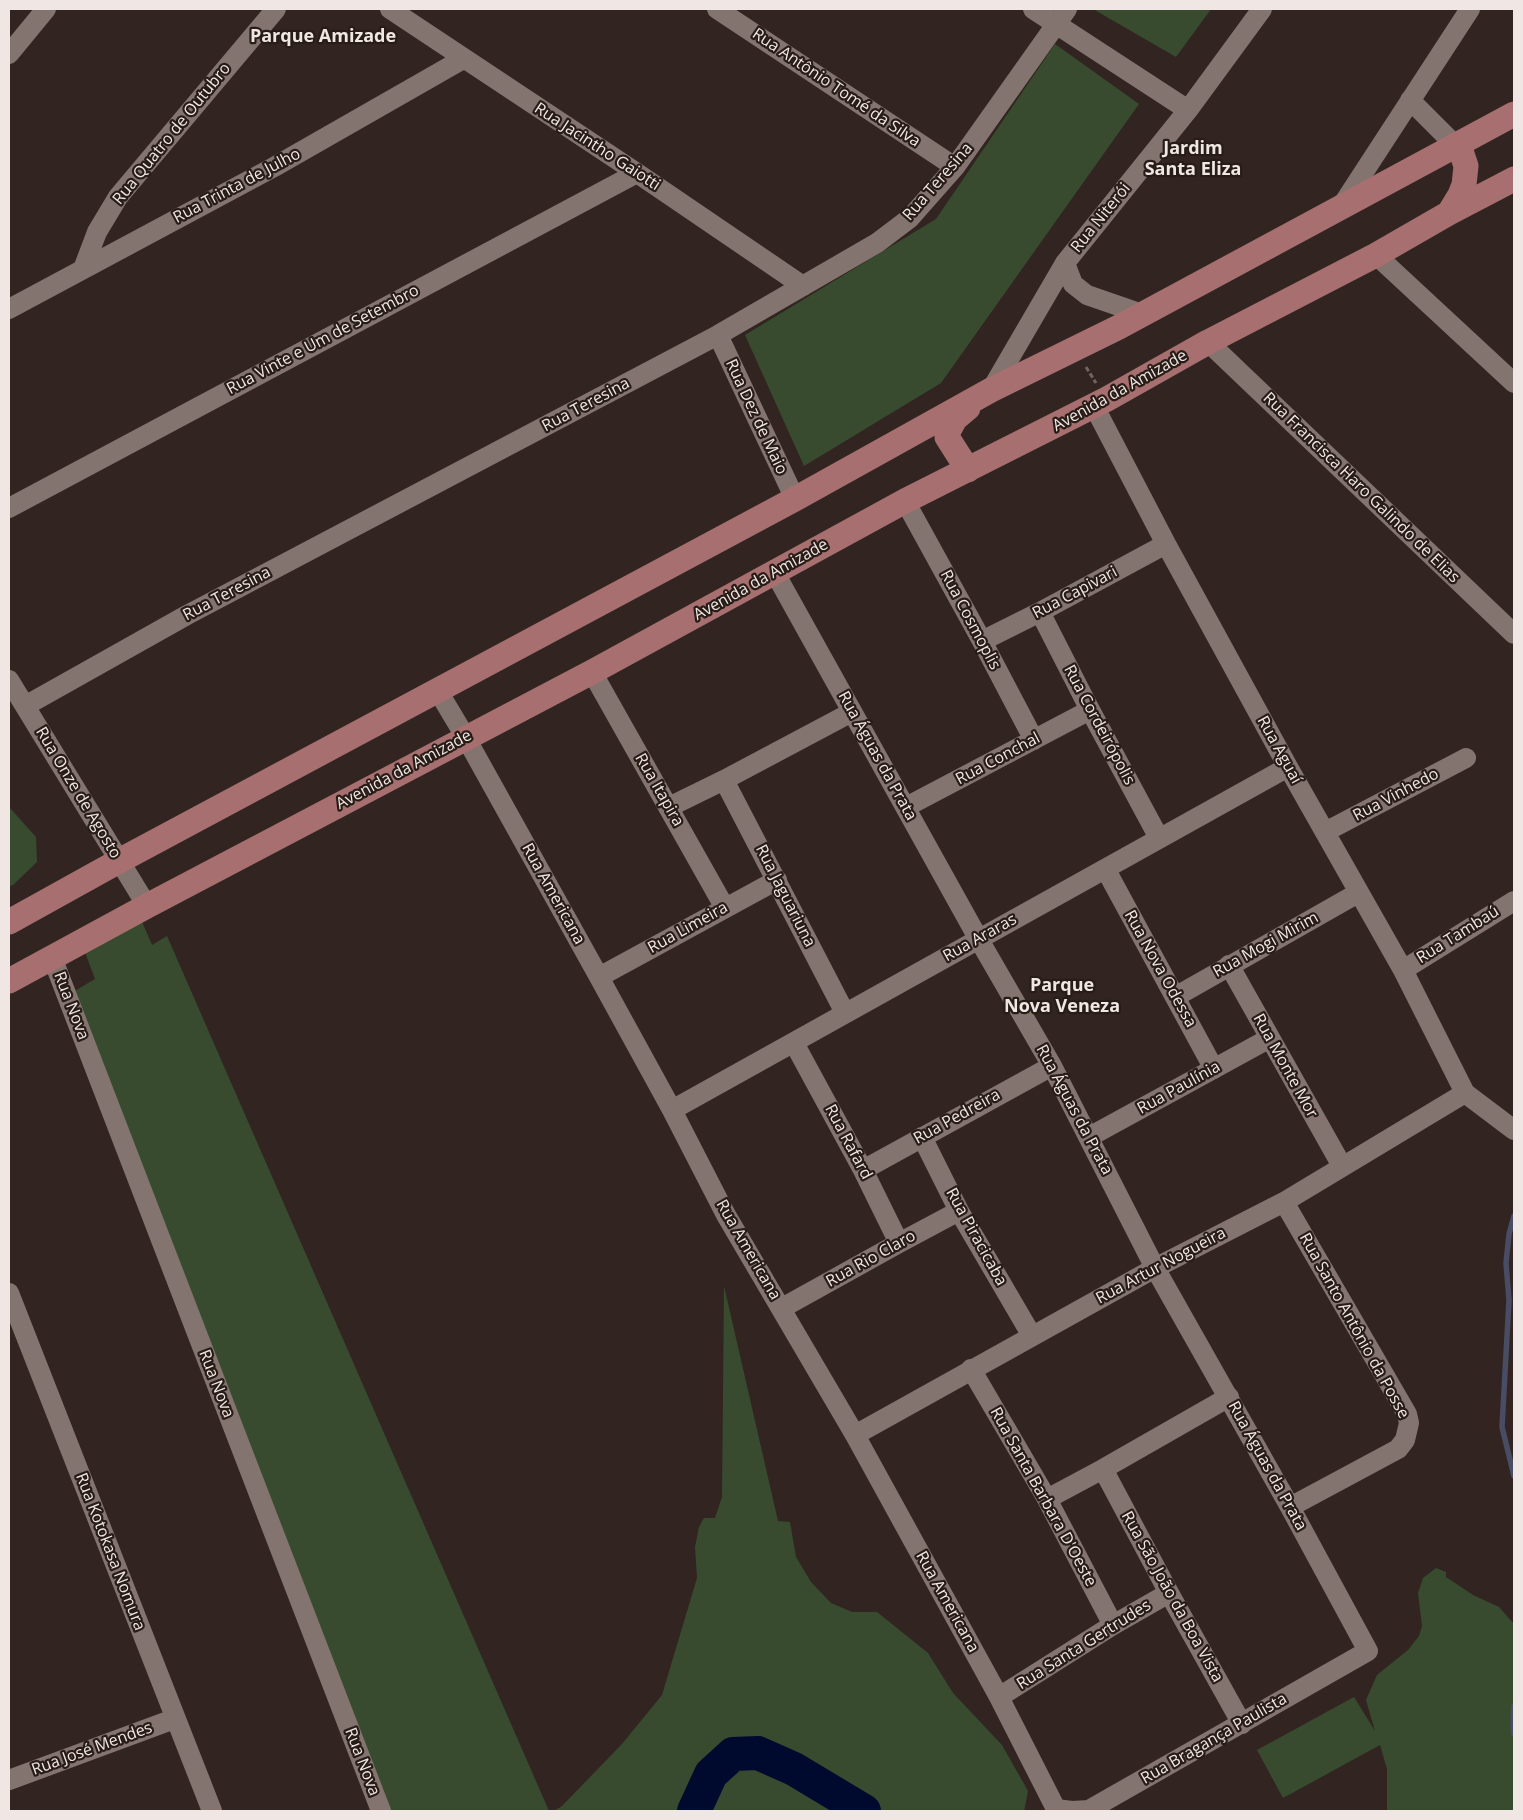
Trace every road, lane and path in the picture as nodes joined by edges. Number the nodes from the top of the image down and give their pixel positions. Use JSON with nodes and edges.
{"nodes":[{"id":1,"x":46,"y":9,"type":"edge"},
{"id":2,"x":276,"y":9,"type":"edge"},
{"id":3,"x":390,"y":9,"type":"edge"},
{"id":4,"x":717,"y":9,"type":"edge"},
{"id":5,"x":1033,"y":9,"type":"edge"},
{"id":6,"x":1262,"y":9,"type":"edge"},
{"id":7,"x":1470,"y":9,"type":"edge"},
{"id":8,"x":1062,"y":17,"type":"edge"},
{"id":9,"x":9,"y":54,"type":"edge"},
{"id":10,"x":463,"y":59,"type":"junction"},
{"id":11,"x":1410,"y":100,"type":"junction"},
{"id":12,"x":1188,"y":110,"type":"junction"},
{"id":13,"x":1514,"y":114,"type":"edge"},
{"id":14,"x":1455,"y":145,"type":"junction"},
{"id":15,"x":955,"y":167,"type":"junction"},
{"id":16,"x":637,"y":172,"type":"junction"},
{"id":17,"x":1514,"y":179,"type":"edge"},
{"id":18,"x":1341,"y":207,"type":"junction"},
{"id":19,"x":1449,"y":213,"type":"junction"},
{"id":20,"x":1376,"y":255,"type":"junction"},
{"id":21,"x":1064,"y":263,"type":"junction"},
{"id":22,"x":83,"y":269,"type":"junction"},
{"id":23,"x":803,"y":286,"type":"junction"},
{"id":24,"x":9,"y":309,"type":"edge"},
{"id":25,"x":1142,"y":314,"type":"junction"},
{"id":26,"x":718,"y":335,"type":"junction"},
{"id":27,"x":1208,"y":342,"type":"junction"},
{"id":28,"x":1075,"y":350,"type":"junction"},
{"id":29,"x":1514,"y":383,"type":"edge"},
{"id":30,"x":991,"y":390,"type":"junction"},
{"id":31,"x":1100,"y":403,"type":"junction"},
{"id":32,"x":968,"y":470,"type":"junction"},
{"id":33,"x":795,"y":499,"type":"junction"},
{"id":34,"x":905,"y":501,"type":"junction"},
{"id":35,"x":9,"y":508,"type":"edge"},
{"id":36,"x":1166,"y":544,"type":"junction"},
{"id":37,"x":775,"y":573,"type":"junction"},
{"id":38,"x":1040,"y":612,"type":"junction"},
{"id":39,"x":1514,"y":634,"type":"edge"},
{"id":40,"x":982,"y":641,"type":"junction"},
{"id":41,"x":592,"y":672,"type":"junction"},
{"id":42,"x":9,"y":680,"type":"edge"},
{"id":43,"x":438,"y":691,"type":"junction"},
{"id":44,"x":25,"y":706,"type":"junction"},
{"id":45,"x":1090,"y":710,"type":"junction"},
{"id":46,"x":852,"y":712,"type":"junction"},
{"id":47,"x":466,"y":738,"type":"junction"},
{"id":48,"x":1034,"y":740,"type":"junction"},
{"id":49,"x":1466,"y":758,"type":"dead end"},
{"id":50,"x":1288,"y":767,"type":"junction"},
{"id":51,"x":724,"y":780,"type":"junction"},
{"id":52,"x":669,"y":807,"type":"junction"},
{"id":53,"x":906,"y":807,"type":"junction"},
{"id":54,"x":1325,"y":832,"type":"junction"},
{"id":55,"x":1159,"y":838,"type":"junction"},
{"id":56,"x":119,"y":861,"type":"junction"},
{"id":57,"x":1106,"y":870,"type":"junction"},
{"id":58,"x":777,"y":880,"type":"junction"},
{"id":59,"x":1358,"y":893,"type":"junction"},
{"id":60,"x":1514,"y":900,"type":"edge"},
{"id":61,"x":147,"y":906,"type":"junction"},
{"id":62,"x":725,"y":908,"type":"junction"},
{"id":63,"x":9,"y":922,"type":"edge"},
{"id":64,"x":978,"y":938,"type":"junction"},
{"id":65,"x":52,"y":957,"type":"junction"},
{"id":66,"x":1230,"y":965,"type":"junction"},
{"id":67,"x":1402,"y":970,"type":"junction"},
{"id":68,"x":599,"y":977,"type":"junction"},
{"id":69,"x":9,"y":981,"type":"edge"},
{"id":70,"x":1175,"y":998,"type":"junction"},
{"id":71,"x":845,"y":1013,"type":"junction"},
{"id":72,"x":1270,"y":1038,"type":"junction"},
{"id":73,"x":794,"y":1043,"type":"junction"},
{"id":74,"x":1052,"y":1066,"type":"junction"},
{"id":75,"x":1214,"y":1069,"type":"junction"},
{"id":76,"x":1465,"y":1093,"type":"junction"},
{"id":77,"x":672,"y":1110,"type":"junction"},
{"id":78,"x":1514,"y":1130,"type":"edge"},
{"id":79,"x":922,"y":1136,"type":"junction"},
{"id":80,"x":1089,"y":1138,"type":"junction"},
{"id":81,"x":1342,"y":1166,"type":"junction"},
{"id":82,"x":863,"y":1170,"type":"junction"},
{"id":83,"x":1284,"y":1202,"type":"junction"},
{"id":84,"x":960,"y":1211,"type":"junction"},
{"id":85,"x":899,"y":1242,"type":"junction"},
{"id":86,"x":1155,"y":1268,"type":"junction"},
{"id":87,"x":9,"y":1293,"type":"edge"},
{"id":88,"x":782,"y":1308,"type":"junction"},
{"id":89,"x":1032,"y":1336,"type":"junction"},
{"id":90,"x":971,"y":1369,"type":"junction"},
{"id":91,"x":1229,"y":1397,"type":"junction"},
{"id":92,"x":855,"y":1435,"type":"junction"},
{"id":93,"x":1103,"y":1469,"type":"junction"},
{"id":94,"x":1047,"y":1499,"type":"junction"},
{"id":95,"x":1290,"y":1507,"type":"junction"},
{"id":96,"x":1169,"y":1593,"type":"junction"},
{"id":97,"x":1113,"y":1625,"type":"junction"},
{"id":98,"x":1368,"y":1651,"type":"joint"},
{"id":99,"x":999,"y":1697,"type":"junction"},
{"id":100,"x":174,"y":1719,"type":"junction"},
{"id":101,"x":1242,"y":1724,"type":"junction"},
{"id":102,"x":9,"y":1780,"type":"edge"},
{"id":103,"x":1056,"y":1809,"type":"joint"},
{"id":104,"x":212,"y":1811,"type":"edge"},
{"id":105,"x":381,"y":1811,"type":"edge"}],
"edges":[{"from":1,"to":9,"type":"street"},
{"from":2,"to":22,"type":"street","name":"Rua Quatro de Outubro"},
{"from":3,"to":10,"type":"street","name":"Rua Jacintho Gaiotti"},
{"from":4,"to":15,"type":"street","name":"Rua Antônio Tomé da Silva"},
{"from":5,"to":8,"type":"street"},
{"from":6,"to":12,"type":"street","name":"Rua Niterói"},
{"from":7,"to":11,"type":"street"},
{"from":8,"to":12,"type":"street"},
{"from":8,"to":15,"type":"street","name":"Rua Teresina"},
{"from":10,"to":16,"type":"street","name":"Rua Jacintho Gaiotti"},
{"from":10,"to":22,"type":"street","name":"Rua Trinta de Julho"},
{"from":11,"to":14,"type":"street"},
{"from":11,"to":18,"type":"street"},
{"from":12,"to":21,"type":"street","name":"Rua Niterói"},
{"from":13,"to":14,"type":"main road"},
{"from":14,"to":18,"type":"main road"},
{"from":14,"to":19,"type":"main road"},
{"from":15,"to":23,"type":"street","name":"Rua Teresina"},
{"from":16,"to":23,"type":"street","name":"Rua Jacintho Gaiotti"},
{"from":16,"to":35,"type":"street","name":"Rua Vinte e Um de Setembro"},
{"from":17,"to":19,"type":"main road","name":"Avenida da Amizade"},
{"from":18,"to":25,"type":"main road"},
{"from":19,"to":20,"type":"main road","name":"Avenida da Amizade"},
{"from":20,"to":27,"type":"main road","name":"Avenida da Amizade"},
{"from":20,"to":29,"type":"street"},
{"from":21,"to":25,"type":"street"},
{"from":21,"to":30,"type":"street","name":"Rua Niterói"},
{"from":22,"to":24,"type":"street","name":"Rua Trinta de Julho"},
{"from":23,"to":26,"type":"street","name":"Rua Teresina"},
{"from":25,"to":28,"type":"main road"},
{"from":26,"to":33,"type":"street","name":"Rua Dez de Maio"},
{"from":26,"to":44,"type":"street","name":"Rua Teresina"},
{"from":27,"to":31,"type":"main road","name":"Avenida da Amizade"},
{"from":27,"to":39,"type":"street","name":"Rua Francisca Haro Galindo de Elias"},
{"from":28,"to":30,"type":"main road"},
{"from":28,"to":31,"type":"path"},
{"from":30,"to":32,"type":"main road"},
{"from":30,"to":33,"type":"main road"},
{"from":31,"to":32,"type":"main road","name":"Avenida da Amizade"},
{"from":31,"to":36,"type":"street","name":"Rua Aguaí"},
{"from":32,"to":34,"type":"main road","name":"Avenida da Amizade"},
{"from":33,"to":43,"type":"main road"},
{"from":34,"to":37,"type":"main road","name":"Avenida da Amizade"},
{"from":34,"to":40,"type":"street","name":"Rua Cosmoplis"},
{"from":36,"to":38,"type":"street","name":"Rua Capivari"},
{"from":36,"to":50,"type":"street","name":"Rua Aguaí"},
{"from":37,"to":41,"type":"main road","name":"Avenida da Amizade"},
{"from":37,"to":46,"type":"street","name":"Rua Águas da Prata"},
{"from":38,"to":40,"type":"street","name":"Rua Capivari"},
{"from":38,"to":45,"type":"street","name":"Rua Cordeirópolis"},
{"from":40,"to":48,"type":"street","name":"Rua Cosmoplis"},
{"from":41,"to":47,"type":"main road","name":"Avenida da Amizade"},
{"from":41,"to":52,"type":"street","name":"Rua Itapira"},
{"from":42,"to":44,"type":"street","name":"Rua Onze de Agosto"},
{"from":43,"to":47,"type":"street","name":"Rua Americana"},
{"from":43,"to":56,"type":"main road"},
{"from":44,"to":56,"type":"street","name":"Rua Onze de Agosto"},
{"from":45,"to":48,"type":"street","name":"Rua Conchal"},
{"from":45,"to":55,"type":"street","name":"Rua Cordeirópolis"},
{"from":46,"to":51,"type":"street"},
{"from":46,"to":53,"type":"street","name":"Rua Águas da Prata"},
{"from":47,"to":61,"type":"main road","name":"Avenida da Amizade"},
{"from":47,"to":68,"type":"street","name":"Rua Americana"},
{"from":48,"to":53,"type":"street","name":"Rua Conchal"},
{"from":49,"to":54,"type":"street","name":"Rua Vinhedo"},
{"from":50,"to":54,"type":"street","name":"Rua Aguaí"},
{"from":50,"to":55,"type":"street","name":"Rua Araras"},
{"from":51,"to":52,"type":"street"},
{"from":51,"to":58,"type":"street","name":"Rua Jaguariuna"},
{"from":52,"to":62,"type":"street","name":"Rua Itapira"},
{"from":53,"to":64,"type":"street","name":"Rua Águas da Prata"},
{"from":54,"to":59,"type":"street","name":"Rua Aguaí"},
{"from":55,"to":57,"type":"street","name":"Rua Araras"},
{"from":56,"to":61,"type":"street","name":"Rua Onze de Agosto"},
{"from":56,"to":63,"type":"main road"},
{"from":57,"to":64,"type":"street","name":"Rua Araras"},
{"from":57,"to":70,"type":"street","name":"Rua Nova Odessa"},
{"from":58,"to":62,"type":"street","name":"Rua Limeira"},
{"from":58,"to":71,"type":"street","name":"Rua Jaguariuna"},
{"from":59,"to":66,"type":"street","name":"Rua Mogi Mirim"},
{"from":59,"to":67,"type":"street","name":"Rua Aguaí"},
{"from":60,"to":67,"type":"street","name":"Rua Tambaú"},
{"from":61,"to":65,"type":"main road","name":"Avenida da Amizade"},
{"from":62,"to":68,"type":"street","name":"Rua Limeira"},
{"from":64,"to":71,"type":"street","name":"Rua Araras"},
{"from":64,"to":74,"type":"street","name":"Rua Águas da Prata"},
{"from":65,"to":69,"type":"main road","name":"Avenida da Amizade"},
{"from":65,"to":105,"type":"street","name":"Rua Nova"},
{"from":66,"to":70,"type":"street","name":"Rua Mogi Mirim"},
{"from":66,"to":72,"type":"street","name":"Rua Monte Mor"},
{"from":67,"to":76,"type":"street","name":"Rua Aguaí"},
{"from":68,"to":77,"type":"street","name":"Rua Americana"},
{"from":70,"to":75,"type":"street","name":"Rua Nova Odessa"},
{"from":71,"to":73,"type":"street","name":"Rua Araras"},
{"from":72,"to":75,"type":"street","name":"Rua Paulínia"},
{"from":72,"to":81,"type":"street","name":"Rua Monte Mor"},
{"from":73,"to":77,"type":"street","name":"Rua Araras"},
{"from":73,"to":82,"type":"street","name":"Rua Rafard"},
{"from":74,"to":79,"type":"street","name":"Rua Pedreira"},
{"from":74,"to":80,"type":"street","name":"Rua Águas da Prata"},
{"from":75,"to":80,"type":"street","name":"Rua Paulínia"},
{"from":76,"to":78,"type":"street"},
{"from":76,"to":81,"type":"street","name":"Rua Artur Nogueira"},
{"from":77,"to":88,"type":"street","name":"Rua Americana"},
{"from":79,"to":82,"type":"street","name":"Rua Pedreira"},
{"from":79,"to":84,"type":"street","name":"Rua Piracicaba"},
{"from":80,"to":86,"type":"street","name":"Rua Águas da Prata"},
{"from":81,"to":83,"type":"street","name":"Rua Artur Nogueira"},
{"from":82,"to":85,"type":"street","name":"Rua Rafard"},
{"from":83,"to":86,"type":"street","name":"Rua Artur Nogueira"},
{"from":83,"to":95,"type":"street","name":"Rua Santo Antônio da Posse"},
{"from":84,"to":85,"type":"street","name":"Rua Rio Claro"},
{"from":84,"to":89,"type":"street","name":"Rua Piracicaba"},
{"from":85,"to":88,"type":"street","name":"Rua Rio Claro"},
{"from":86,"to":89,"type":"street","name":"Rua Artur Nogueira"},
{"from":86,"to":91,"type":"street","name":"Rua Águas da Prata"},
{"from":87,"to":100,"type":"street","name":"Rua Kotokasa Nomura"},
{"from":88,"to":92,"type":"street","name":"Rua Americana"},
{"from":89,"to":90,"type":"street","name":"Rua Artur Nogueira"},
{"from":90,"to":92,"type":"street","name":"Rua Artur Nogueira"},
{"from":90,"to":94,"type":"street","name":"Rua Santa Barbara D'Oeste"},
{"from":91,"to":93,"type":"street"},
{"from":91,"to":95,"type":"street","name":"Rua Águas da Prata"},
{"from":92,"to":99,"type":"street","name":"Rua Americana"},
{"from":93,"to":94,"type":"street"},
{"from":93,"to":96,"type":"street","name":"Rua São João da Boa Vista"},
{"from":94,"to":97,"type":"street","name":"Rua Santa Barbara D'Oeste"},
{"from":95,"to":98,"type":"street","name":"Rua Águas da Prata"},
{"from":96,"to":97,"type":"street","name":"Rua Santa Gertrudes"},
{"from":96,"to":101,"type":"street","name":"Rua São João da Boa Vista"},
{"from":97,"to":99,"type":"street","name":"Rua Santa Gertrudes"},
{"from":98,"to":101,"type":"street","name":"Rua Bragança Paulista"},
{"from":99,"to":103,"type":"street","name":"Rua Americana"},
{"from":100,"to":102,"type":"street","name":"Rua José Mendes"},
{"from":100,"to":104,"type":"street","name":"Rua Kotokasa Nomura"},
{"from":101,"to":103,"type":"street","name":"Rua Bragança Paulista"}]}
